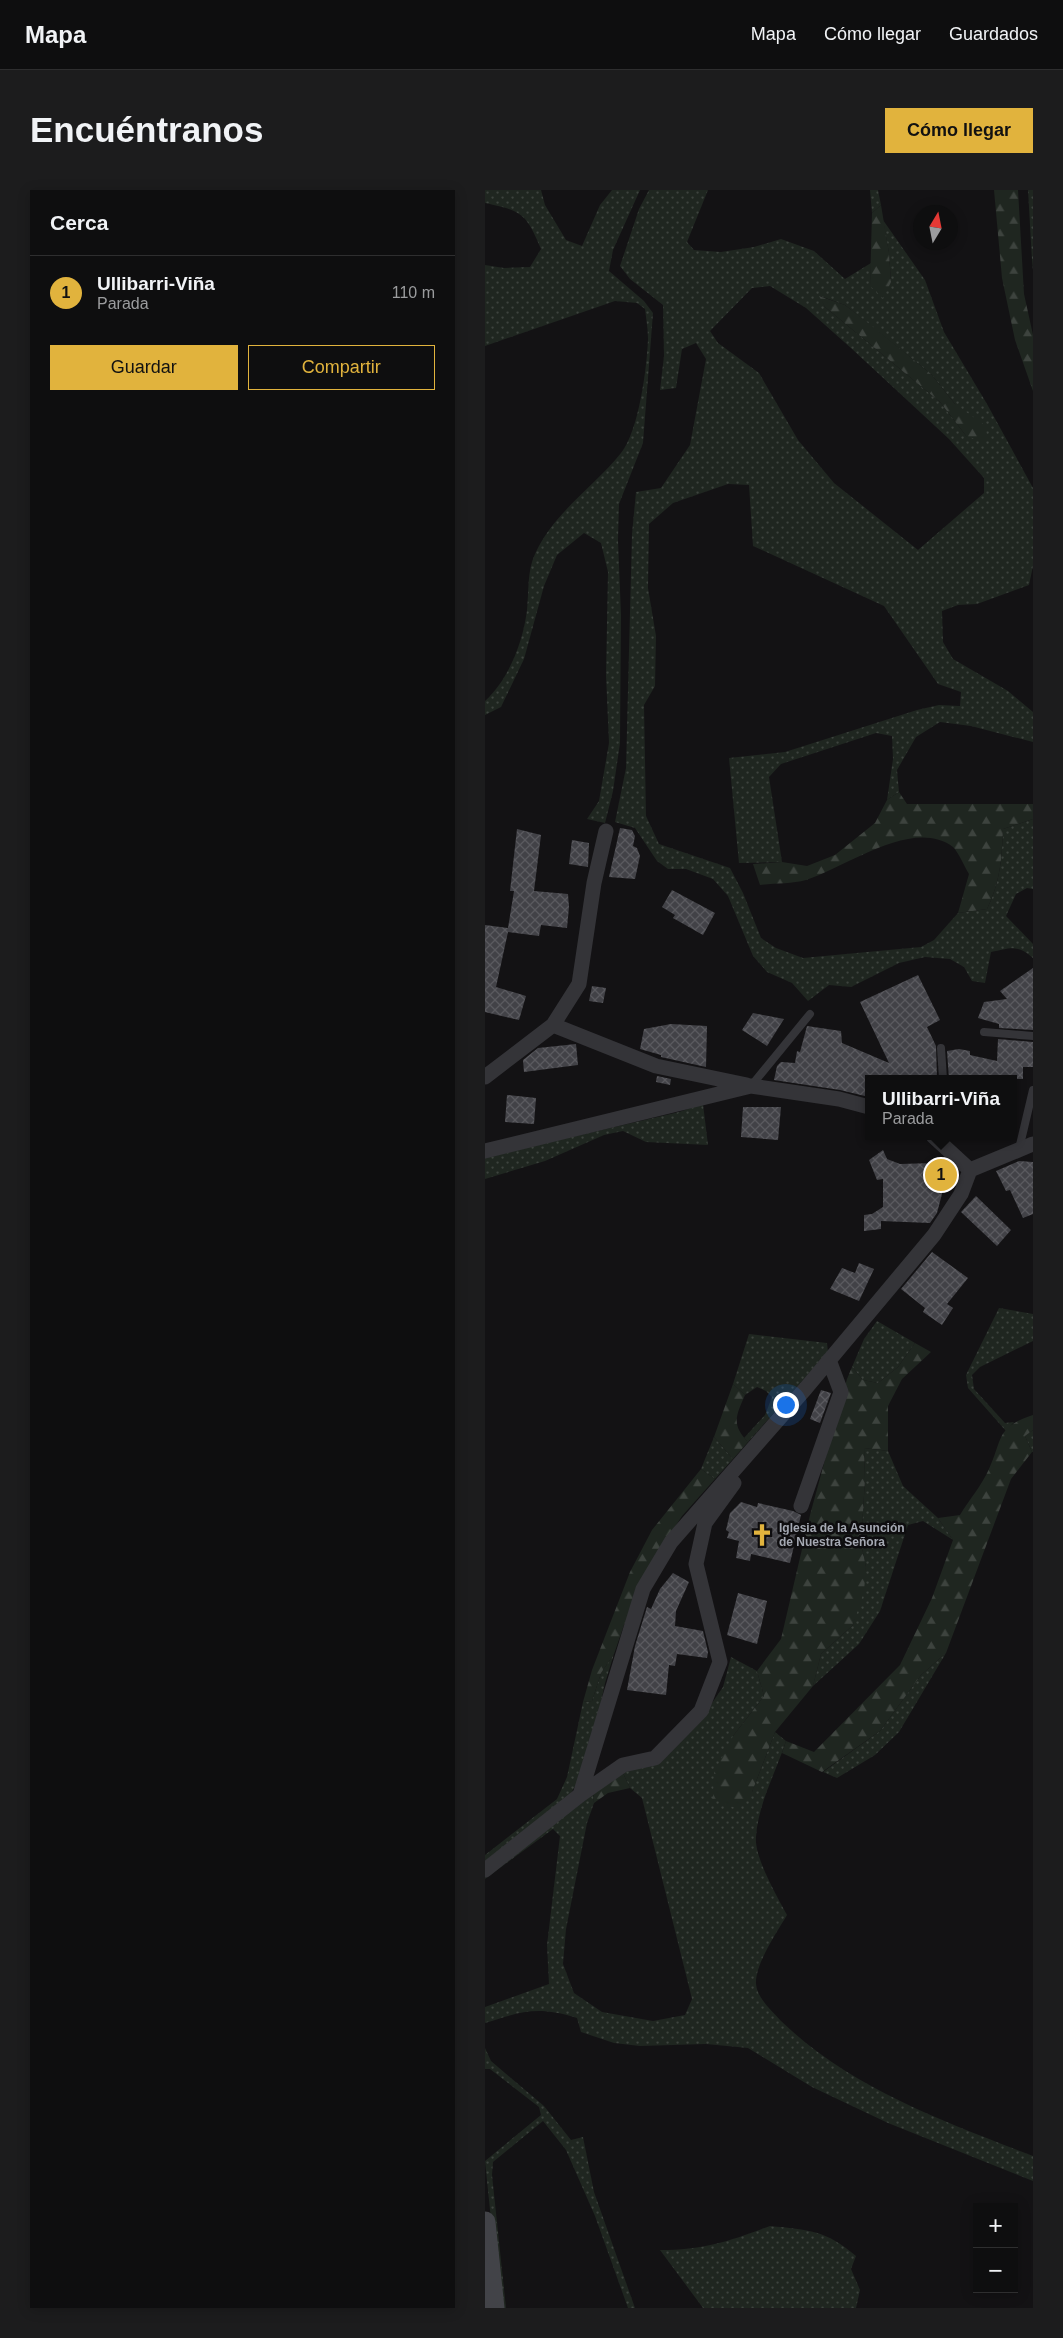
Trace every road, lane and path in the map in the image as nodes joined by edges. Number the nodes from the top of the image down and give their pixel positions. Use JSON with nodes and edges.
{"nodes":[{"id":1,"x":606,"y":831,"type":"dead end"},
{"id":2,"x":809,"y":1014,"type":"dead end"},
{"id":3,"x":553,"y":1025,"type":"junction"},
{"id":4,"x":984,"y":1032,"type":"dead end"},
{"id":5,"x":1033,"y":1036,"type":"edge"},
{"id":6,"x":941,"y":1048,"type":"dead end"},
{"id":7,"x":943,"y":1075,"type":"edge"},
{"id":8,"x":485,"y":1077,"type":"edge"},
{"id":9,"x":751,"y":1086,"type":"junction"},
{"id":10,"x":1033,"y":1090,"type":"edge"},
{"id":11,"x":865,"y":1107,"type":"edge"},
{"id":12,"x":937,"y":1140,"type":"edge"},
{"id":13,"x":1026,"y":1146,"type":"edge"},
{"id":14,"x":485,"y":1151,"type":"edge"},
{"id":15,"x":970,"y":1170,"type":"junction"},
{"id":16,"x":829,"y":1360,"type":"junction"},
{"id":17,"x":806,"y":1388,"type":"junction"},
{"id":18,"x":801,"y":1506,"type":"dead end"},
{"id":19,"x":580,"y":1795,"type":"junction"},
{"id":20,"x":485,"y":1870,"type":"edge"},
{"id":21,"x":485,"y":2222,"type":"edge"},
{"id":22,"x":494,"y":2308,"type":"edge"}],
"edges":[{"from":1,"to":3,"type":"street"},
{"from":2,"to":9,"type":"lane"},
{"from":3,"to":8,"type":"street"},
{"from":3,"to":9,"type":"street"},
{"from":4,"to":5,"type":"lane"},
{"from":6,"to":7,"type":"lane"},
{"from":9,"to":11,"type":"street"},
{"from":9,"to":14,"type":"street"},
{"from":10,"to":13,"type":"lane"},
{"from":12,"to":15,"type":"street"},
{"from":13,"to":15,"type":"street"},
{"from":15,"to":16,"type":"street"},
{"from":16,"to":17,"type":"street"},
{"from":16,"to":18,"type":"street"},
{"from":17,"to":19,"type":"street"},
{"from":17,"to":19,"type":"street"},
{"from":19,"to":20,"type":"street"},
{"from":21,"to":22,"type":"street"}]}
